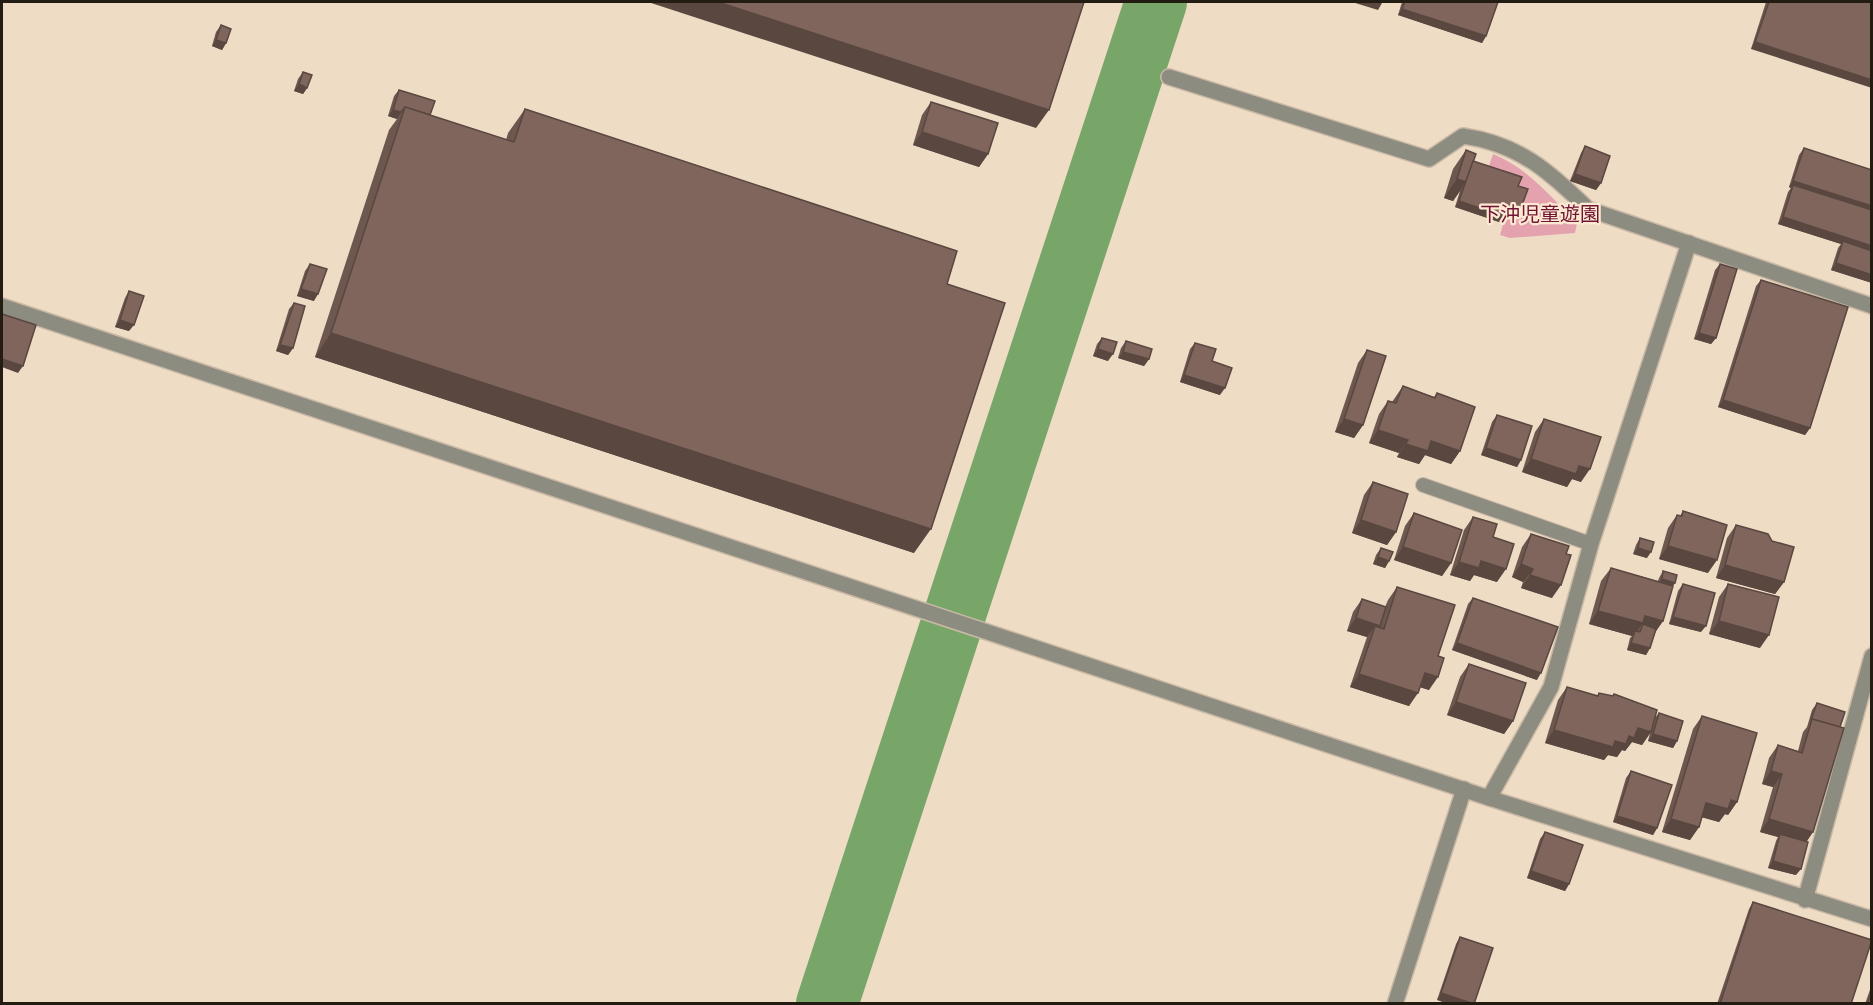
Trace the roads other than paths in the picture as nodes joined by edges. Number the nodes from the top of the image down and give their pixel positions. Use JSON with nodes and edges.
{"nodes":[{"id":1,"x":1169,"y":77,"type":"dead end"},
{"id":2,"x":1689,"y":243,"type":"junction"},
{"id":3,"x":2,"y":306,"type":"edge"},
{"id":4,"x":1872,"y":306,"type":"edge"},
{"id":5,"x":1423,"y":485,"type":"dead end"},
{"id":6,"x":1591,"y":544,"type":"junction"},
{"id":7,"x":1872,"y":656,"type":"edge"},
{"id":8,"x":1464,"y":789,"type":"junction"},
{"id":9,"x":1490,"y":798,"type":"junction"},
{"id":10,"x":1805,"y":900,"type":"junction"},
{"id":11,"x":1872,"y":919,"type":"edge"},
{"id":12,"x":1395,"y":1004,"type":"edge"}],
"edges":[{"from":1,"to":2,"type":"street"},
{"from":2,"to":4,"type":"street"},
{"from":2,"to":6,"type":"street"},
{"from":3,"to":8,"type":"street"},
{"from":5,"to":6,"type":"lane"},
{"from":6,"to":9,"type":"street"},
{"from":7,"to":10,"type":"street"},
{"from":8,"to":9,"type":"street"},
{"from":8,"to":12,"type":"street"},
{"from":9,"to":10,"type":"street"},
{"from":10,"to":11,"type":"street"}]}
